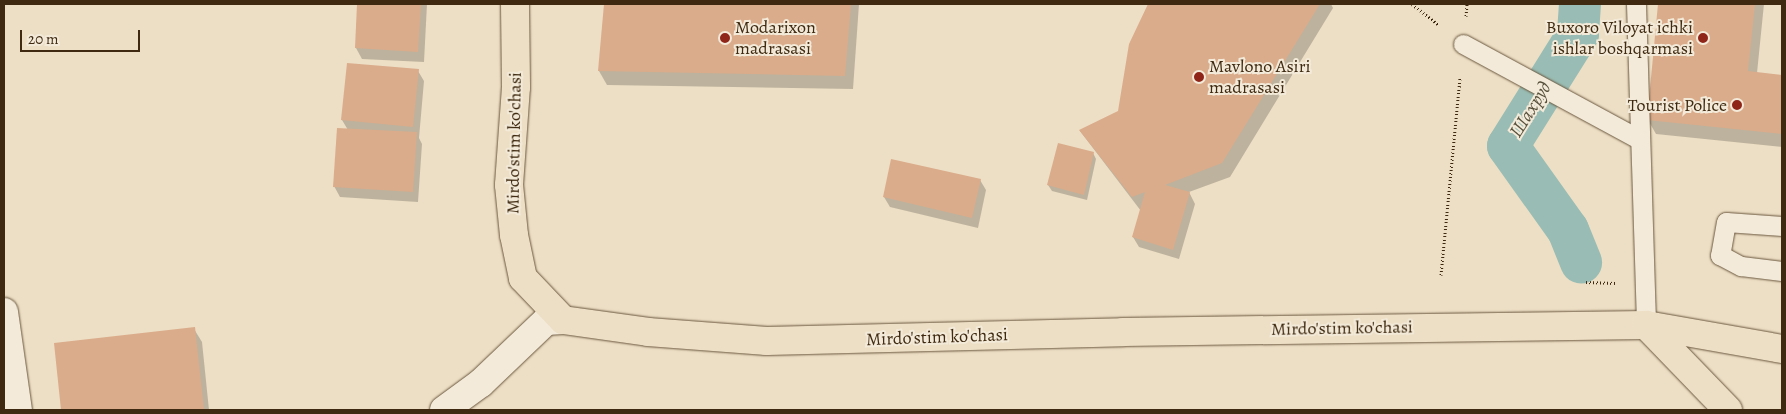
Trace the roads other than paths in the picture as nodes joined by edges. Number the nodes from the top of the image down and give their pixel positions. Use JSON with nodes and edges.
{"nodes":[{"id":1,"x":515,"y":4,"type":"edge"},
{"id":2,"x":1636,"y":4,"type":"edge"},
{"id":3,"x":1463,"y":44,"type":"road end"},
{"id":4,"x":1639,"y":139,"type":"junction"},
{"id":5,"x":1782,"y":226,"type":"edge"},
{"id":6,"x":1782,"y":271,"type":"edge"},
{"id":7,"x":4,"y":312,"type":"edge"},
{"id":8,"x":563,"y":320,"type":"junction"},
{"id":9,"x":1646,"y":325,"type":"junction"},
{"id":10,"x":1782,"y":349,"type":"edge"},
{"id":11,"x":18,"y":410,"type":"edge"},
{"id":12,"x":444,"y":410,"type":"edge"},
{"id":13,"x":1728,"y":410,"type":"edge"}],
"edges":[{"from":1,"to":8,"type":"main road","name":"Mirdo'stim ko'chasi"},
{"from":2,"to":4,"type":"lane"},
{"from":3,"to":4,"type":"lane"},
{"from":4,"to":9,"type":"lane"},
{"from":5,"to":6,"type":"lane"},
{"from":7,"to":11,"type":"street"},
{"from":8,"to":9,"type":"main road","name":"Mirdo'stim ko'chasi"},
{"from":8,"to":12,"type":"street"},
{"from":9,"to":10,"type":"main road","name":"Mirdo'stim ko'chasi"},
{"from":9,"to":13,"type":"main road"}]}
